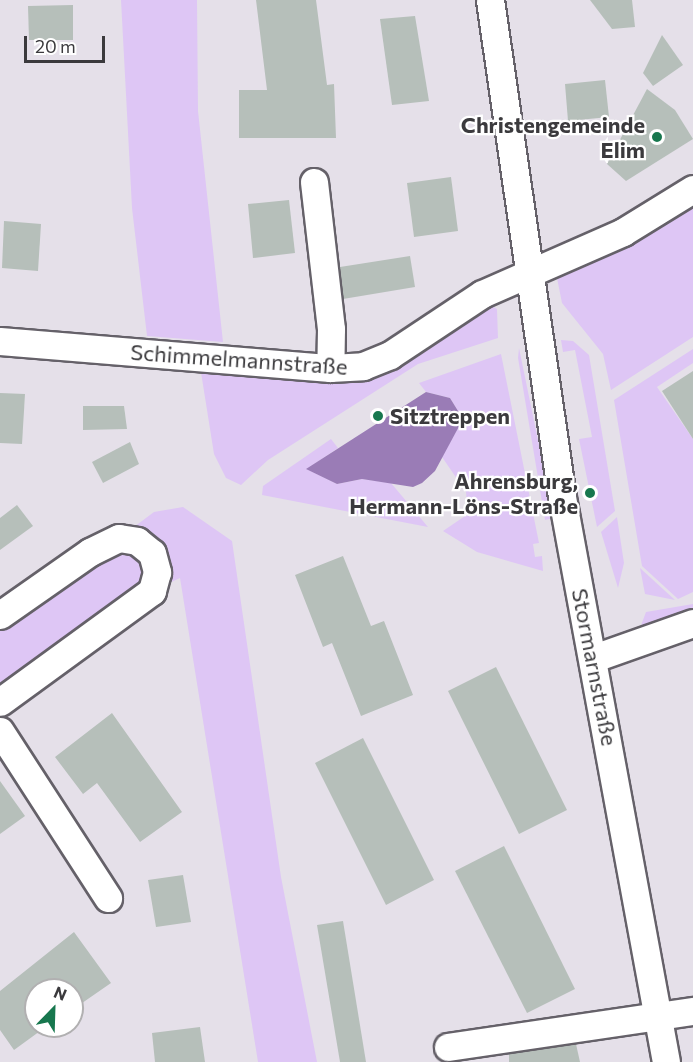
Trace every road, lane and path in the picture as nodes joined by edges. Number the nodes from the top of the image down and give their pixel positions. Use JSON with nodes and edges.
{"nodes":[{"id":1,"x":490,"y":0,"type":"edge"},
{"id":2,"x":314,"y":182,"type":"dead end"},
{"id":3,"x":693,"y":189,"type":"edge"},
{"id":4,"x":525,"y":272,"type":"junction"},
{"id":5,"x":0,"y":341,"type":"edge"},
{"id":6,"x":330,"y":368,"type":"junction"},
{"id":7,"x":0,"y":615,"type":"edge"},
{"id":8,"x":693,"y":623,"type":"edge"},
{"id":9,"x":594,"y":658,"type":"junction"},
{"id":10,"x":0,"y":702,"type":"edge"},
{"id":11,"x":0,"y":731,"type":"edge"},
{"id":12,"x":108,"y":898,"type":"dead end"},
{"id":13,"x":693,"y":1011,"type":"edge"},
{"id":14,"x":661,"y":1018,"type":"junction"},
{"id":15,"x":448,"y":1047,"type":"dead end"},
{"id":16,"x":666,"y":1062,"type":"edge"}],
"edges":[{"from":1,"to":4,"type":"street","name":"Stormarnstraße"},
{"from":2,"to":6,"type":"street"},
{"from":3,"to":4,"type":"street","name":"Schimmelmannstraße"},
{"from":4,"to":6,"type":"street","name":"Schimmelmannstraße"},
{"from":4,"to":9,"type":"street","name":"Stormarnstraße"},
{"from":5,"to":6,"type":"street","name":"Schimmelmannstraße"},
{"from":7,"to":10,"type":"street"},
{"from":8,"to":9,"type":"street"},
{"from":9,"to":14,"type":"street","name":"Stormarnstraße"},
{"from":11,"to":12,"type":"street"},
{"from":13,"to":14,"type":"street"},
{"from":14,"to":15,"type":"street"},
{"from":14,"to":16,"type":"street","name":"Stormarnstraße"}]}
